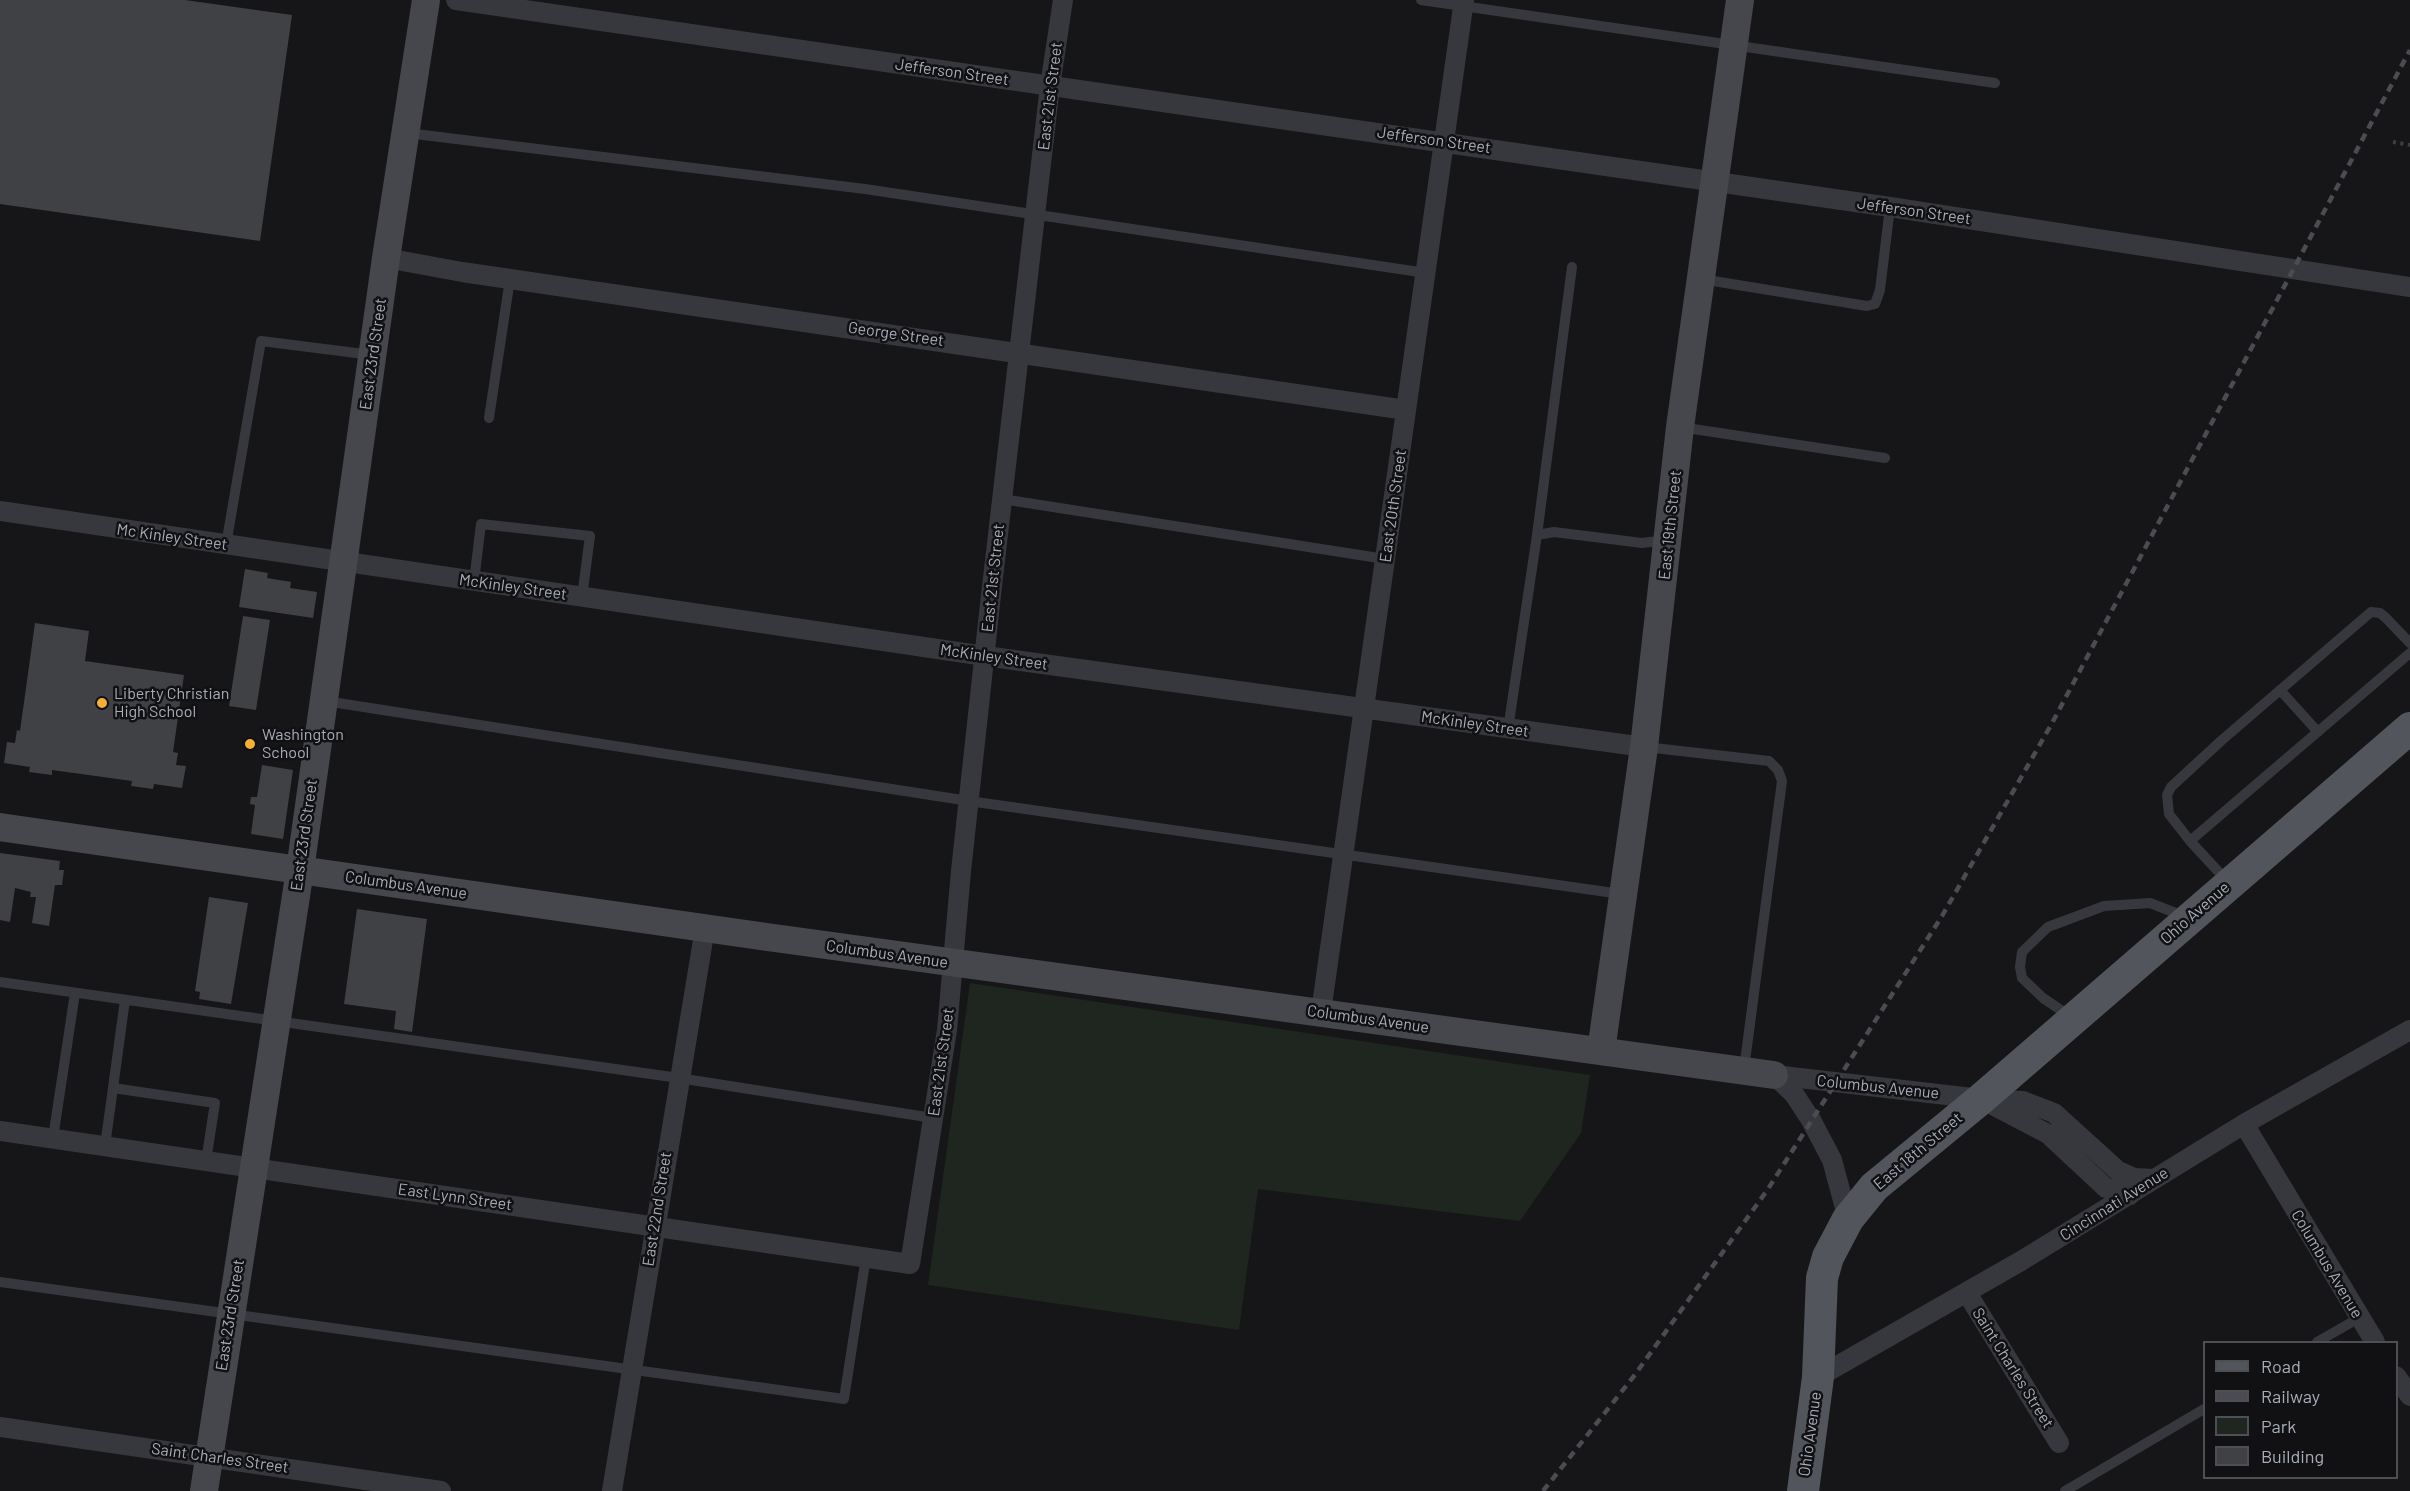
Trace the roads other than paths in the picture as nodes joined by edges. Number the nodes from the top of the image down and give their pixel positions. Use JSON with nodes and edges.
{"nodes":[{"id":1,"x":426,"y":0,"type":"edge"},
{"id":2,"x":456,"y":0,"type":"edge"},
{"id":3,"x":1063,"y":0,"type":"edge"},
{"id":4,"x":1420,"y":0,"type":"edge"},
{"id":5,"x":1740,"y":0,"type":"edge"},
{"id":6,"x":1464,"y":3,"type":"edge"},
{"id":7,"x":1734,"y":46,"type":"junction"},
{"id":8,"x":1995,"y":83,"type":"dead end"},
{"id":9,"x":1050,"y":86,"type":"junction"},
{"id":10,"x":405,"y":132,"type":"junction"},
{"id":11,"x":1444,"y":141,"type":"junction"},
{"id":12,"x":1715,"y":183,"type":"junction"},
{"id":13,"x":1890,"y":207,"type":"junction"},
{"id":14,"x":1035,"y":215,"type":"junction"},
{"id":15,"x":386,"y":258,"type":"junction"},
{"id":16,"x":1572,"y":267,"type":"dead end"},
{"id":17,"x":1426,"y":273,"type":"junction"},
{"id":18,"x":510,"y":279,"type":"junction"},
{"id":19,"x":1701,"y":279,"type":"junction"},
{"id":20,"x":2410,"y":287,"type":"edge"},
{"id":21,"x":1019,"y":352,"type":"junction"},
{"id":22,"x":372,"y":355,"type":"junction"},
{"id":23,"x":1406,"y":410,"type":"junction"},
{"id":24,"x":489,"y":418,"type":"dead end"},
{"id":25,"x":1680,"y":428,"type":"junction"},
{"id":26,"x":1885,"y":458,"type":"dead end"},
{"id":27,"x":1002,"y":499,"type":"junction"},
{"id":28,"x":0,"y":511,"type":"edge"},
{"id":29,"x":1537,"y":535,"type":"junction"},
{"id":30,"x":1668,"y":540,"type":"junction"},
{"id":31,"x":226,"y":544,"type":"junction"},
{"id":32,"x":1385,"y":559,"type":"junction"},
{"id":33,"x":344,"y":562,"type":"junction"},
{"id":34,"x":474,"y":581,"type":"junction"},
{"id":35,"x":582,"y":597,"type":"junction"},
{"id":36,"x":2410,"y":643,"type":"edge"},
{"id":37,"x":2410,"y":653,"type":"edge"},
{"id":38,"x":985,"y":656,"type":"junction"},
{"id":39,"x":2280,"y":690,"type":"junction"},
{"id":40,"x":324,"y":701,"type":"junction"},
{"id":41,"x":1364,"y":709,"type":"junction"},
{"id":42,"x":2410,"y":728,"type":"edge"},
{"id":43,"x":1508,"y":729,"type":"junction"},
{"id":44,"x":2318,"y":732,"type":"junction"},
{"id":45,"x":1644,"y":747,"type":"junction"},
{"id":46,"x":969,"y":801,"type":"junction"},
{"id":47,"x":0,"y":827,"type":"edge"},
{"id":48,"x":2190,"y":841,"type":"junction"},
{"id":49,"x":1344,"y":855,"type":"junction"},
{"id":50,"x":300,"y":870,"type":"junction"},
{"id":51,"x":2230,"y":883,"type":"junction"},
{"id":52,"x":1624,"y":895,"type":"junction"},
{"id":53,"x":2189,"y":918,"type":"junction"},
{"id":54,"x":705,"y":928,"type":"junction"},
{"id":55,"x":952,"y":962,"type":"junction"},
{"id":56,"x":0,"y":982,"type":"edge"},
{"id":57,"x":75,"y":993,"type":"junction"},
{"id":58,"x":124,"y":1000,"type":"junction"},
{"id":59,"x":1322,"y":1012,"type":"junction"},
{"id":60,"x":2073,"y":1018,"type":"junction"},
{"id":61,"x":276,"y":1022,"type":"junction"},
{"id":62,"x":2410,"y":1030,"type":"edge"},
{"id":63,"x":1601,"y":1051,"type":"junction"},
{"id":64,"x":1744,"y":1070,"type":"junction"},
{"id":65,"x":1774,"y":1075,"type":"junction"},
{"id":66,"x":679,"y":1078,"type":"junction"},
{"id":67,"x":113,"y":1088,"type":"junction"},
{"id":68,"x":1981,"y":1099,"type":"junction"},
{"id":69,"x":933,"y":1118,"type":"junction"},
{"id":70,"x":2244,"y":1124,"type":"junction"},
{"id":71,"x":0,"y":1131,"type":"edge"},
{"id":72,"x":53,"y":1138,"type":"junction"},
{"id":73,"x":105,"y":1146,"type":"junction"},
{"id":74,"x":206,"y":1161,"type":"junction"},
{"id":75,"x":253,"y":1168,"type":"junction"},
{"id":76,"x":2154,"y":1179,"type":"junction"},
{"id":77,"x":2130,"y":1195,"type":"junction"},
{"id":78,"x":1848,"y":1219,"type":"junction"},
{"id":79,"x":654,"y":1226,"type":"junction"},
{"id":80,"x":866,"y":1257,"type":"junction"},
{"id":81,"x":910,"y":1264,"type":"joint"},
{"id":82,"x":0,"y":1282,"type":"edge"},
{"id":83,"x":1967,"y":1293,"type":"junction"},
{"id":84,"x":230,"y":1316,"type":"junction"},
{"id":85,"x":2359,"y":1318,"type":"junction"},
{"id":86,"x":2319,"y":1341,"type":"edge"},
{"id":87,"x":2374,"y":1341,"type":"edge"},
{"id":88,"x":631,"y":1371,"type":"junction"},
{"id":89,"x":1818,"y":1377,"type":"junction"},
{"id":90,"x":2398,"y":1378,"type":"edge"},
{"id":91,"x":2410,"y":1396,"type":"edge"},
{"id":92,"x":2203,"y":1410,"type":"edge"},
{"id":93,"x":0,"y":1427,"type":"edge"},
{"id":94,"x":2059,"y":1443,"type":"dead end"},
{"id":95,"x":209,"y":1456,"type":"junction"},
{"id":96,"x":204,"y":1491,"type":"edge"},
{"id":97,"x":441,"y":1491,"type":"edge"},
{"id":98,"x":612,"y":1491,"type":"edge"},
{"id":99,"x":1803,"y":1491,"type":"edge"},
{"id":100,"x":2065,"y":1491,"type":"edge"}],
"edges":[{"from":1,"to":10,"type":"street","name":"East 23rd Street"},
{"from":2,"to":9,"type":"street","name":"Jefferson Street"},
{"from":3,"to":9,"type":"street","name":"East 21st Street"},
{"from":4,"to":6,"type":"lane"},
{"from":5,"to":7,"type":"street","name":"East 19th Street"},
{"from":6,"to":7,"type":"lane"},
{"from":6,"to":11,"type":"street","name":"East 20th Street"},
{"from":7,"to":8,"type":"lane"},
{"from":7,"to":12,"type":"street","name":"East 19th Street"},
{"from":9,"to":11,"type":"street","name":"Jefferson Street"},
{"from":9,"to":14,"type":"street","name":"East 21st Street"},
{"from":10,"to":14,"type":"lane"},
{"from":10,"to":15,"type":"street","name":"East 23rd Street"},
{"from":11,"to":12,"type":"street","name":"Jefferson Street"},
{"from":11,"to":17,"type":"street","name":"East 20th Street"},
{"from":12,"to":13,"type":"street","name":"Jefferson Street"},
{"from":12,"to":19,"type":"street","name":"East 19th Street"},
{"from":13,"to":19,"type":"lane"},
{"from":13,"to":20,"type":"street","name":"Jefferson Street"},
{"from":14,"to":17,"type":"lane"},
{"from":14,"to":21,"type":"street","name":"East 21st Street"},
{"from":15,"to":18,"type":"street","name":"George Street"},
{"from":15,"to":22,"type":"street","name":"East 23rd Street"},
{"from":16,"to":29,"type":"lane"},
{"from":17,"to":23,"type":"street","name":"East 20th Street"},
{"from":18,"to":21,"type":"street","name":"George Street"},
{"from":18,"to":24,"type":"lane"},
{"from":19,"to":25,"type":"street","name":"East 19th Street"},
{"from":21,"to":23,"type":"street","name":"George Street"},
{"from":21,"to":27,"type":"street","name":"East 21st Street"},
{"from":22,"to":31,"type":"lane"},
{"from":22,"to":33,"type":"street","name":"East 23rd Street"},
{"from":23,"to":32,"type":"street","name":"East 20th Street"},
{"from":25,"to":26,"type":"lane"},
{"from":25,"to":30,"type":"street","name":"East 19th Street"},
{"from":27,"to":32,"type":"lane"},
{"from":27,"to":38,"type":"street","name":"East 21st Street"},
{"from":28,"to":31,"type":"street","name":"Mc Kinley Street"},
{"from":29,"to":30,"type":"lane"},
{"from":29,"to":43,"type":"lane"},
{"from":30,"to":45,"type":"street","name":"East 19th Street"},
{"from":31,"to":33,"type":"street","name":"Mc Kinley Street"},
{"from":32,"to":41,"type":"street","name":"East 20th Street"},
{"from":33,"to":34,"type":"street","name":"McKinley Street"},
{"from":33,"to":40,"type":"street","name":"East 23rd Street"},
{"from":34,"to":35,"type":"street","name":"McKinley Street"},
{"from":34,"to":35,"type":"lane"},
{"from":35,"to":38,"type":"street","name":"McKinley Street"},
{"from":36,"to":39,"type":"lane"},
{"from":37,"to":44,"type":"lane"},
{"from":38,"to":41,"type":"street","name":"McKinley Street"},
{"from":38,"to":46,"type":"street","name":"East 21st Street"},
{"from":39,"to":44,"type":"lane"},
{"from":39,"to":48,"type":"lane"},
{"from":40,"to":46,"type":"lane"},
{"from":40,"to":50,"type":"street","name":"East 23rd Street"},
{"from":41,"to":43,"type":"street","name":"McKinley Street"},
{"from":41,"to":49,"type":"street","name":"East 20th Street"},
{"from":42,"to":51,"type":"main road","name":"Ohio Avenue"},
{"from":43,"to":45,"type":"street","name":"McKinley Street"},
{"from":44,"to":48,"type":"lane"},
{"from":45,"to":52,"type":"street","name":"East 19th Street"},
{"from":45,"to":64,"type":"lane"},
{"from":46,"to":49,"type":"lane"},
{"from":46,"to":55,"type":"street","name":"East 21st Street"},
{"from":47,"to":50,"type":"street","name":"Columbus Avenue"},
{"from":48,"to":51,"type":"lane"},
{"from":49,"to":52,"type":"lane"},
{"from":49,"to":59,"type":"street","name":"East 20th Street"},
{"from":50,"to":54,"type":"street","name":"Columbus Avenue"},
{"from":50,"to":61,"type":"street","name":"East 23rd Street"},
{"from":51,"to":53,"type":"main road","name":"Ohio Avenue"},
{"from":52,"to":63,"type":"street","name":"East 19th Street"},
{"from":53,"to":60,"type":"main road","name":"Ohio Avenue"},
{"from":53,"to":60,"type":"lane"},
{"from":54,"to":55,"type":"street","name":"Columbus Avenue"},
{"from":54,"to":66,"type":"street","name":"East 22nd Street"},
{"from":55,"to":59,"type":"street","name":"Columbus Avenue"},
{"from":55,"to":69,"type":"street","name":"East 21st Street"},
{"from":56,"to":57,"type":"lane"},
{"from":57,"to":58,"type":"lane"},
{"from":57,"to":72,"type":"lane"},
{"from":58,"to":61,"type":"lane"},
{"from":58,"to":67,"type":"lane"},
{"from":59,"to":63,"type":"street","name":"Columbus Avenue"},
{"from":60,"to":68,"type":"main road","name":"Ohio Avenue"},
{"from":61,"to":66,"type":"lane"},
{"from":61,"to":75,"type":"street","name":"East 23rd Street"},
{"from":62,"to":70,"type":"street","name":"Cincinnati Avenue"},
{"from":63,"to":64,"type":"street","name":"Columbus Avenue"},
{"from":64,"to":65,"type":"street","name":"Columbus Avenue"},
{"from":65,"to":68,"type":"street","name":"Columbus Avenue"},
{"from":65,"to":78,"type":"street","name":"Columbus Avenue"},
{"from":66,"to":69,"type":"lane"},
{"from":66,"to":79,"type":"street","name":"East 22nd Street"},
{"from":67,"to":73,"type":"lane"},
{"from":67,"to":74,"type":"lane"},
{"from":68,"to":76,"type":"street"},
{"from":68,"to":77,"type":"street","name":"Columbus Avenue"},
{"from":68,"to":78,"type":"main road","name":"East 18th Street"},
{"from":69,"to":81,"type":"street","name":"East 21st Street"},
{"from":70,"to":76,"type":"street","name":"Cincinnati Avenue"},
{"from":70,"to":85,"type":"street","name":"Columbus Avenue"},
{"from":71,"to":72,"type":"street","name":"East Lynn Street"},
{"from":72,"to":73,"type":"street","name":"East Lynn Street"},
{"from":73,"to":74,"type":"street","name":"East Lynn Street"},
{"from":74,"to":75,"type":"street","name":"East Lynn Street"},
{"from":75,"to":79,"type":"street","name":"East Lynn Street"},
{"from":75,"to":84,"type":"street","name":"East 23rd Street"},
{"from":76,"to":77,"type":"street","name":"Cincinnati Avenue"},
{"from":77,"to":83,"type":"street","name":"Cincinnati Avenue"},
{"from":78,"to":89,"type":"main road","name":"East 18th Street"},
{"from":79,"to":80,"type":"street","name":"East Lynn Street"},
{"from":79,"to":88,"type":"street","name":"East 22nd Street"},
{"from":80,"to":81,"type":"street","name":"East Lynn Street"},
{"from":80,"to":88,"type":"lane"},
{"from":82,"to":84,"type":"lane"},
{"from":83,"to":89,"type":"street","name":"Cincinnati Avenue"},
{"from":83,"to":94,"type":"street","name":"Saint Charles Street"},
{"from":84,"to":88,"type":"lane"},
{"from":84,"to":95,"type":"street","name":"East 23rd Street"},
{"from":85,"to":86,"type":"lane"},
{"from":85,"to":87,"type":"street","name":"Columbus Avenue"},
{"from":88,"to":98,"type":"street","name":"East 22nd Street"},
{"from":89,"to":99,"type":"main road","name":"Ohio Avenue"},
{"from":90,"to":91,"type":"street"},
{"from":92,"to":100,"type":"lane"},
{"from":93,"to":95,"type":"street","name":"Saint Charles Street"},
{"from":95,"to":96,"type":"street","name":"East 23rd Street"},
{"from":95,"to":97,"type":"street","name":"Saint Charles Street"}]}
